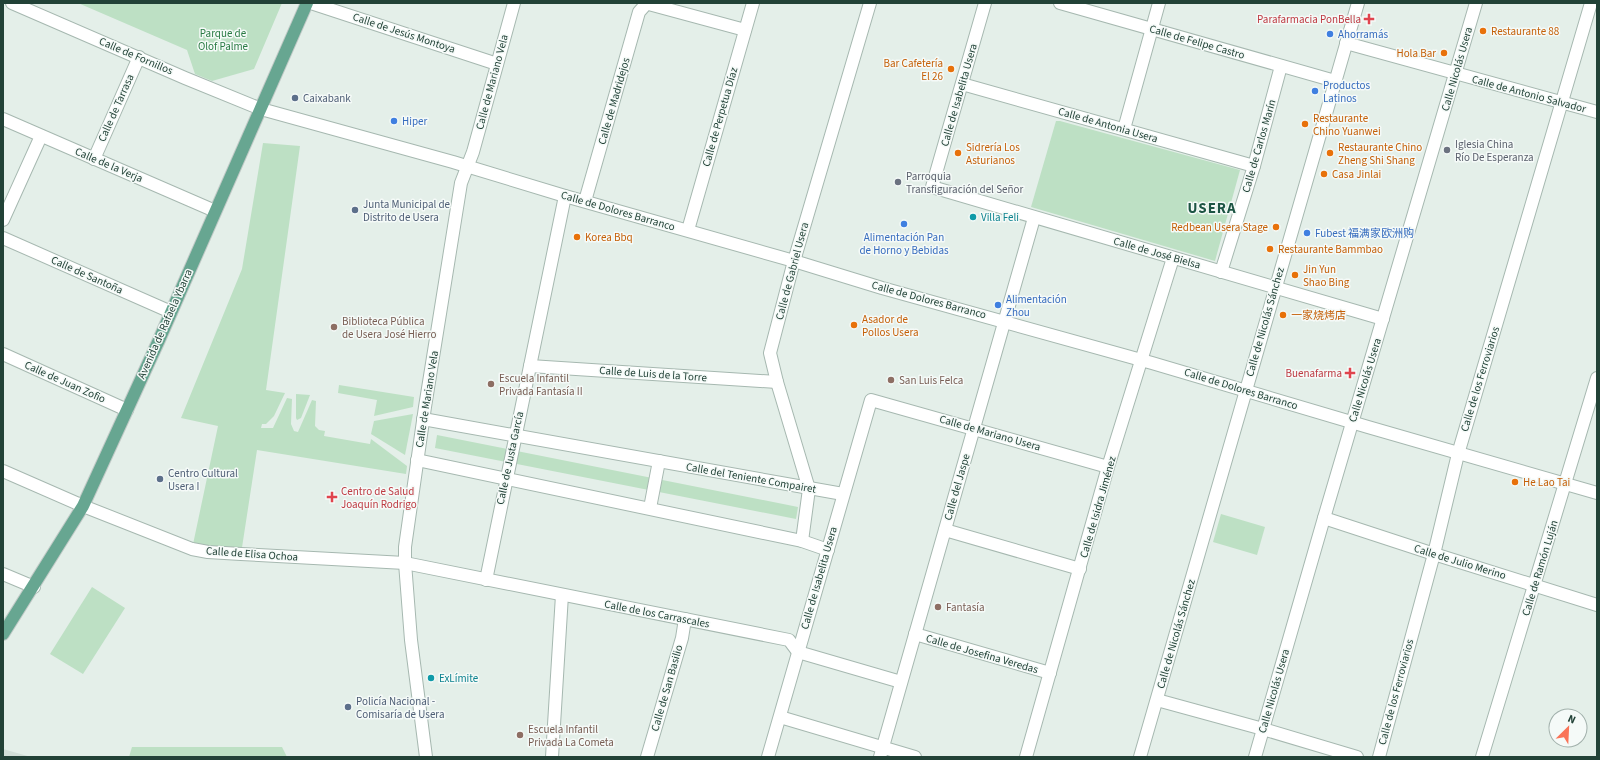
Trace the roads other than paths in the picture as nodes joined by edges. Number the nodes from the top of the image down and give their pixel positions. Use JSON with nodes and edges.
{"nodes":[{"id":1,"x":12,"y":3,"type":"edge"},
{"id":2,"x":308,"y":3,"type":"edge"},
{"id":3,"x":311,"y":3,"type":"edge"},
{"id":4,"x":514,"y":3,"type":"edge"},
{"id":5,"x":646,"y":3,"type":"edge"},
{"id":6,"x":753,"y":3,"type":"edge"},
{"id":7,"x":870,"y":3,"type":"edge"},
{"id":8,"x":985,"y":3,"type":"edge"},
{"id":9,"x":1060,"y":3,"type":"edge"},
{"id":10,"x":1159,"y":3,"type":"edge"},
{"id":11,"x":1358,"y":3,"type":"edge"},
{"id":12,"x":1476,"y":3,"type":"edge"},
{"id":13,"x":1592,"y":3,"type":"edge"},
{"id":14,"x":746,"y":30,"type":"junction"},
{"id":15,"x":1152,"y":30,"type":"junction"},
{"id":16,"x":1346,"y":43,"type":"junction"},
{"id":17,"x":139,"y":57,"type":"junction"},
{"id":18,"x":497,"y":64,"type":"junction"},
{"id":19,"x":1281,"y":66,"type":"junction"},
{"id":20,"x":1456,"y":74,"type":"junction"},
{"id":21,"x":1335,"y":81,"type":"junction"},
{"id":22,"x":962,"y":84,"type":"junction"},
{"id":23,"x":1562,"y":102,"type":"junction"},
{"id":24,"x":261,"y":109,"type":"junction"},
{"id":25,"x":1597,"y":112,"type":"edge"},
{"id":26,"x":3,"y":119,"type":"edge"},
{"id":27,"x":1124,"y":129,"type":"junction"},
{"id":28,"x":41,"y":136,"type":"junction"},
{"id":29,"x":94,"y":159,"type":"junction"},
{"id":30,"x":468,"y":166,"type":"junction"},
{"id":31,"x":1254,"y":166,"type":"junction"},
{"id":32,"x":932,"y":187,"type":"joint"},
{"id":33,"x":565,"y":196,"type":"junction"},
{"id":34,"x":585,"y":201,"type":"junction"},
{"id":35,"x":216,"y":210,"type":"junction"},
{"id":36,"x":1034,"y":218,"type":"junction"},
{"id":37,"x":3,"y":220,"type":"edge"},
{"id":38,"x":688,"y":230,"type":"junction"},
{"id":39,"x":3,"y":238,"type":"edge"},
{"id":40,"x":1173,"y":258,"type":"junction"},
{"id":41,"x":794,"y":261,"type":"junction"},
{"id":42,"x":1221,"y":272,"type":"junction"},
{"id":43,"x":1276,"y":287,"type":"junction"},
{"id":44,"x":171,"y":312,"type":"junction"},
{"id":45,"x":1383,"y":318,"type":"junction"},
{"id":46,"x":1004,"y":321,"type":"junction"},
{"id":47,"x":3,"y":354,"type":"edge"},
{"id":48,"x":1142,"y":360,"type":"junction"},
{"id":49,"x":530,"y":366,"type":"junction"},
{"id":50,"x":1597,"y":378,"type":"edge"},
{"id":51,"x":776,"y":382,"type":"junction"},
{"id":52,"x":1245,"y":390,"type":"junction"},
{"id":53,"x":871,"y":400,"type":"joint"},
{"id":54,"x":127,"y":410,"type":"junction"},
{"id":55,"x":423,"y":419,"type":"junction"},
{"id":56,"x":1352,"y":423,"type":"junction"},
{"id":57,"x":974,"y":428,"type":"junction"},
{"id":58,"x":515,"y":435,"type":"junction"},
{"id":59,"x":1458,"y":454,"type":"junction"},
{"id":60,"x":418,"y":460,"type":"junction"},
{"id":61,"x":659,"y":462,"type":"junction"},
{"id":62,"x":1108,"y":467,"type":"junction"},
{"id":63,"x":3,"y":471,"type":"edge"},
{"id":64,"x":506,"y":478,"type":"junction"},
{"id":65,"x":1565,"y":484,"type":"junction"},
{"id":66,"x":808,"y":489,"type":"junction"},
{"id":67,"x":1597,"y":493,"type":"edge"},
{"id":68,"x":843,"y":494,"type":"junction"},
{"id":69,"x":83,"y":506,"type":"junction"},
{"id":70,"x":650,"y":508,"type":"junction"},
{"id":71,"x":1324,"y":518,"type":"junction"},
{"id":72,"x":944,"y":530,"type":"junction"},
{"id":73,"x":802,"y":540,"type":"junction"},
{"id":74,"x":828,"y":550,"type":"junction"},
{"id":75,"x":1434,"y":554,"type":"junction"},
{"id":76,"x":405,"y":563,"type":"junction"},
{"id":77,"x":1080,"y":569,"type":"junction"},
{"id":78,"x":3,"y":574,"type":"edge"},
{"id":79,"x":486,"y":580,"type":"junction"},
{"id":80,"x":1534,"y":585,"type":"junction"},
{"id":81,"x":34,"y":587,"type":"junction"},
{"id":82,"x":562,"y":595,"type":"junction"},
{"id":83,"x":1597,"y":605,"type":"edge"},
{"id":84,"x":685,"y":619,"type":"junction"},
{"id":85,"x":3,"y":634,"type":"edge"},
{"id":86,"x":915,"y":634,"type":"junction"},
{"id":87,"x":798,"y":652,"type":"junction"},
{"id":88,"x":1050,"y":674,"type":"junction"},
{"id":89,"x":901,"y":682,"type":"junction"},
{"id":90,"x":1156,"y":700,"type":"junction"},
{"id":91,"x":780,"y":717,"type":"junction"},
{"id":92,"x":1263,"y":729,"type":"junction"},
{"id":93,"x":881,"y":752,"type":"edge"},
{"id":94,"x":426,"y":757,"type":"edge"},
{"id":95,"x":552,"y":757,"type":"edge"},
{"id":96,"x":647,"y":757,"type":"edge"},
{"id":97,"x":768,"y":757,"type":"edge"},
{"id":98,"x":915,"y":757,"type":"edge"},
{"id":99,"x":1026,"y":757,"type":"edge"},
{"id":100,"x":1140,"y":757,"type":"edge"},
{"id":101,"x":1255,"y":757,"type":"edge"},
{"id":102,"x":1357,"y":757,"type":"edge"},
{"id":103,"x":1379,"y":757,"type":"edge"},
{"id":104,"x":1482,"y":757,"type":"edge"}],
"edges":[{"from":1,"to":17,"type":"street","name":"Calle de Fornillos"},
{"from":2,"to":24,"type":"main road","name":"Avenida de Rafaela Ybarra"},
{"from":3,"to":18,"type":"street","name":"Calle de Jesús Montoya"},
{"from":4,"to":18,"type":"street","name":"Calle de Mariano Vela"},
{"from":5,"to":14,"type":"street"},
{"from":5,"to":34,"type":"street","name":"Calle de Madridejos"},
{"from":6,"to":14,"type":"street","name":"Calle de Perpetua Díaz"},
{"from":7,"to":41,"type":"street","name":"Calle de Gabriel Usera"},
{"from":8,"to":22,"type":"street","name":"Calle de Isabelita Usera"},
{"from":9,"to":15,"type":"street","name":"Calle de Felipe Castro"},
{"from":10,"to":15,"type":"street"},
{"from":11,"to":16,"type":"street","name":"Calle de Nicolás Sánchez"},
{"from":12,"to":20,"type":"street","name":"Calle Nicolás Usera"},
{"from":13,"to":23,"type":"street","name":"Calle de los Ferroviarios"},
{"from":14,"to":38,"type":"street","name":"Calle de Perpetua Díaz"},
{"from":15,"to":19,"type":"street","name":"Calle de Felipe Castro"},
{"from":15,"to":27,"type":"street"},
{"from":16,"to":20,"type":"street","name":"Calle de Antonio Salvador"},
{"from":16,"to":21,"type":"street","name":"Calle de Nicolás Sánchez"},
{"from":17,"to":24,"type":"street","name":"Calle de Fornillos"},
{"from":17,"to":29,"type":"street","name":"Calle de Tarrasa"},
{"from":18,"to":30,"type":"street","name":"Calle de Mariano Vela"},
{"from":19,"to":21,"type":"street","name":"Calle de Felipe Castro"},
{"from":19,"to":31,"type":"street","name":"Calle de Carlos Marín"},
{"from":20,"to":23,"type":"street","name":"Calle de Antonio Salvador"},
{"from":20,"to":45,"type":"street","name":"Calle Nicolás Usera"},
{"from":21,"to":43,"type":"street","name":"Calle de Nicolás Sánchez"},
{"from":22,"to":27,"type":"street","name":"Calle de Antonia Usera"},
{"from":22,"to":32,"type":"street","name":"Calle de Isabelita Usera"},
{"from":23,"to":25,"type":"street","name":"Calle de Antonio Salvador"},
{"from":23,"to":59,"type":"street","name":"Calle de los Ferroviarios"},
{"from":24,"to":30,"type":"street","name":"Calle de Dolores Barranco"},
{"from":24,"to":35,"type":"main road","name":"Avenida de Rafaela Ybarra"},
{"from":26,"to":28,"type":"street","name":"Calle de la Verja"},
{"from":27,"to":31,"type":"street","name":"Calle de Antonia Usera"},
{"from":28,"to":29,"type":"street","name":"Calle de la Verja"},
{"from":28,"to":37,"type":"street"},
{"from":29,"to":35,"type":"street","name":"Calle de la Verja"},
{"from":30,"to":33,"type":"street","name":"Calle de Dolores Barranco"},
{"from":30,"to":55,"type":"street","name":"Calle de Mariano Vela"},
{"from":31,"to":42,"type":"street","name":"Calle de Carlos Marín"},
{"from":32,"to":36,"type":"street","name":"Calle de José Bielsa"},
{"from":33,"to":34,"type":"street","name":"Calle de Dolores Barranco"},
{"from":33,"to":49,"type":"street","name":"Calle de Justa García"},
{"from":34,"to":38,"type":"street","name":"Calle de Dolores Barranco"},
{"from":35,"to":44,"type":"main road","name":"Avenida de Rafaela Ybarra"},
{"from":36,"to":40,"type":"street","name":"Calle de José Bielsa"},
{"from":36,"to":46,"type":"street","name":"Calle del Jaspe"},
{"from":38,"to":41,"type":"street","name":"Calle de Dolores Barranco"},
{"from":39,"to":44,"type":"street","name":"Calle de Santoña"},
{"from":40,"to":42,"type":"street","name":"Calle de José Bielsa"},
{"from":40,"to":48,"type":"street","name":"Calle de Isidra Jiménez"},
{"from":41,"to":46,"type":"street","name":"Calle de Dolores Barranco"},
{"from":41,"to":51,"type":"street","name":"Calle de Gabriel Usera"},
{"from":42,"to":43,"type":"street","name":"Calle de José Bielsa"},
{"from":43,"to":45,"type":"street","name":"Calle de José Bielsa"},
{"from":43,"to":52,"type":"street","name":"Calle de Nicolás Sánchez"},
{"from":44,"to":54,"type":"main road","name":"Avenida de Rafaela Ybarra"},
{"from":45,"to":56,"type":"street","name":"Calle Nicolás Usera"},
{"from":46,"to":48,"type":"street","name":"Calle de Dolores Barranco"},
{"from":46,"to":57,"type":"street","name":"Calle del Jaspe"},
{"from":47,"to":54,"type":"street","name":"Calle de Juan Zofio"},
{"from":48,"to":52,"type":"street","name":"Calle de Dolores Barranco"},
{"from":48,"to":62,"type":"street","name":"Calle de Isidra Jiménez"},
{"from":49,"to":51,"type":"street","name":"Calle de Luis de la Torre"},
{"from":49,"to":58,"type":"street","name":"Calle de Justa García"},
{"from":50,"to":65,"type":"street","name":"Calle de Ramón Luján"},
{"from":51,"to":66,"type":"street","name":"Calle de Gabriel Usera"},
{"from":52,"to":56,"type":"street","name":"Calle de Dolores Barranco"},
{"from":52,"to":90,"type":"street","name":"Calle de Nicolás Sánchez"},
{"from":53,"to":57,"type":"street","name":"Calle de Mariano Usera"},
{"from":53,"to":68,"type":"street","name":"Calle de Isabelita Usera"},
{"from":54,"to":69,"type":"main road","name":"Avenida de Rafaela Ybarra"},
{"from":55,"to":58,"type":"street","name":"Calle del Teniente Compairet"},
{"from":55,"to":60,"type":"street","name":"Calle de Mariano Vela"},
{"from":56,"to":59,"type":"street","name":"Calle de Dolores Barranco"},
{"from":56,"to":71,"type":"street","name":"Calle Nicolás Usera"},
{"from":57,"to":62,"type":"street","name":"Calle de Mariano Usera"},
{"from":57,"to":72,"type":"street","name":"Calle del Jaspe"},
{"from":58,"to":61,"type":"street","name":"Calle del Teniente Compairet"},
{"from":58,"to":64,"type":"street","name":"Calle de Justa García"},
{"from":59,"to":65,"type":"street","name":"Calle de Dolores Barranco"},
{"from":59,"to":75,"type":"street","name":"Calle de los Ferroviarios"},
{"from":60,"to":64,"type":"street"},
{"from":60,"to":76,"type":"street","name":"Calle de Mariano Vela"},
{"from":61,"to":66,"type":"street","name":"Calle del Teniente Compairet"},
{"from":61,"to":70,"type":"street"},
{"from":62,"to":77,"type":"street","name":"Calle de Isidra Jiménez"},
{"from":63,"to":69,"type":"street","name":"Calle de Elisa Ochoa"},
{"from":64,"to":70,"type":"street"},
{"from":64,"to":79,"type":"street","name":"Calle de Justa García"},
{"from":65,"to":67,"type":"street","name":"Calle de Dolores Barranco"},
{"from":65,"to":80,"type":"street","name":"Calle de Ramón Luján"},
{"from":66,"to":68,"type":"street","name":"Calle del Teniente Compairet"},
{"from":66,"to":73,"type":"street","name":"Calle de Gabriel Usera"},
{"from":68,"to":74,"type":"street","name":"Calle de Isabelita Usera"},
{"from":69,"to":76,"type":"street","name":"Calle de Elisa Ochoa"},
{"from":69,"to":81,"type":"main road","name":"Avenida de Rafaela Ybarra"},
{"from":70,"to":73,"type":"street"},
{"from":71,"to":75,"type":"street","name":"Calle de Julio Merino"},
{"from":71,"to":92,"type":"street","name":"Calle Nicolás Usera"},
{"from":72,"to":77,"type":"street"},
{"from":72,"to":86,"type":"street","name":"Calle del Jaspe"},
{"from":73,"to":74,"type":"street"},
{"from":74,"to":87,"type":"street","name":"Calle de Isabelita Usera"},
{"from":75,"to":80,"type":"street","name":"Calle de Julio Merino"},
{"from":75,"to":103,"type":"street","name":"Calle de los Ferroviarios"},
{"from":76,"to":79,"type":"street","name":"Calle de los Carrascales"},
{"from":76,"to":94,"type":"street","name":"Calle de Mariano Vela"},
{"from":77,"to":88,"type":"street","name":"Calle de Isidra Jiménez"},
{"from":78,"to":81,"type":"street"},
{"from":79,"to":82,"type":"street","name":"Calle de los Carrascales"},
{"from":80,"to":83,"type":"street","name":"Calle de Julio Merino"},
{"from":80,"to":104,"type":"street","name":"Calle de Ramón Luján"},
{"from":81,"to":85,"type":"main road","name":"Avenida de Rafaela Ybarra"},
{"from":82,"to":84,"type":"street","name":"Calle de los Carrascales"},
{"from":82,"to":95,"type":"street"},
{"from":84,"to":87,"type":"street","name":"Calle de los Carrascales"},
{"from":84,"to":96,"type":"street","name":"Calle de San Basilio"},
{"from":86,"to":88,"type":"street","name":"Calle de Josefina Veredas"},
{"from":86,"to":89,"type":"street","name":"Calle del Jaspe"},
{"from":87,"to":89,"type":"street","name":"Calle de los Carrascales"},
{"from":87,"to":91,"type":"street","name":"Calle de Isabelita Usera"},
{"from":88,"to":99,"type":"street","name":"Calle de Isidra Jiménez"},
{"from":89,"to":93,"type":"street","name":"Calle del Jaspe"},
{"from":90,"to":92,"type":"street"},
{"from":90,"to":100,"type":"street","name":"Calle de Nicolás Sánchez"},
{"from":91,"to":93,"type":"street"},
{"from":91,"to":97,"type":"street","name":"Calle de Isabelita Usera"},
{"from":92,"to":101,"type":"street","name":"Calle Nicolás Usera"},
{"from":92,"to":102,"type":"street"},
{"from":93,"to":98,"type":"street"}]}
